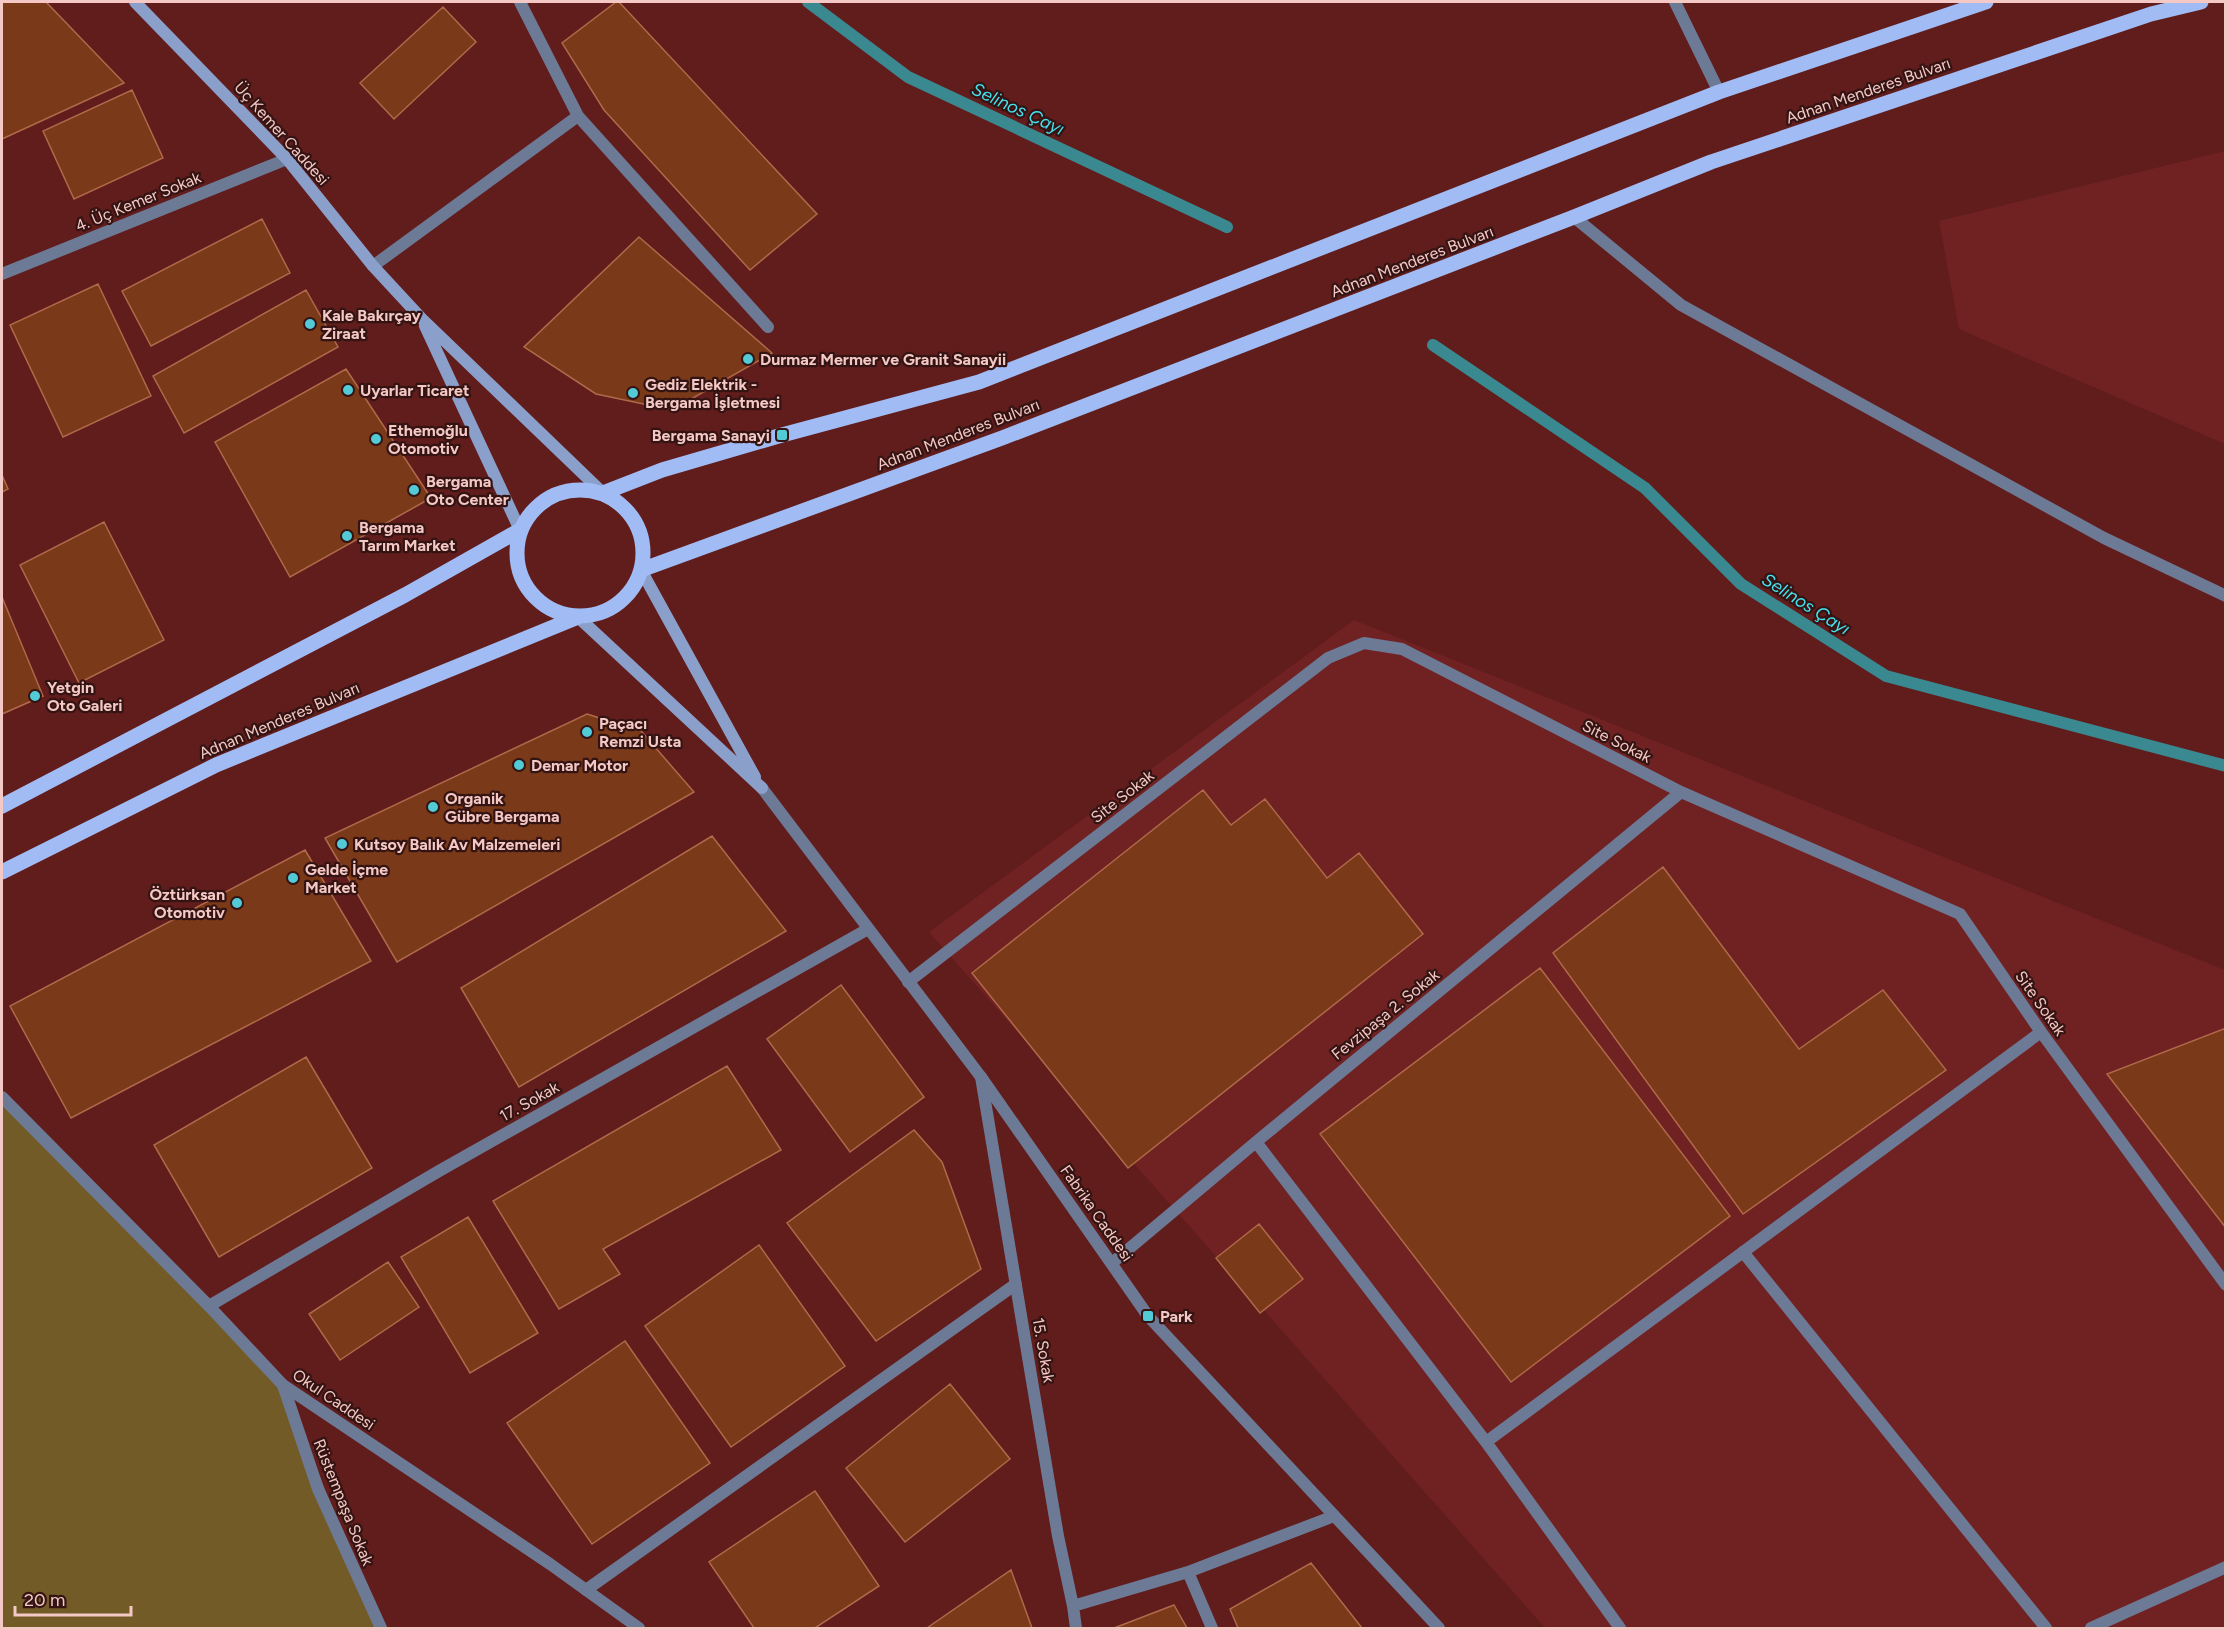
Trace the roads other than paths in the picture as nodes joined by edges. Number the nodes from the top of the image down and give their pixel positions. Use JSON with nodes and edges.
{"nodes":[{"id":1,"x":135,"y":2,"type":"edge"},
{"id":2,"x":520,"y":2,"type":"edge"},
{"id":3,"x":1675,"y":2,"type":"edge"},
{"id":4,"x":1986,"y":2,"type":"edge"},
{"id":5,"x":2201,"y":2,"type":"edge"},
{"id":6,"x":1719,"y":92,"type":"junction"},
{"id":7,"x":578,"y":116,"type":"junction"},
{"id":8,"x":287,"y":159,"type":"junction"},
{"id":9,"x":1574,"y":217,"type":"junction"},
{"id":10,"x":373,"y":266,"type":"junction"},
{"id":11,"x":2,"y":274,"type":"edge"},
{"id":12,"x":422,"y":319,"type":"junction"},
{"id":13,"x":768,"y":327,"type":"dead end"},
{"id":14,"x":603,"y":493,"type":"junction"},
{"id":15,"x":520,"y":530,"type":"junction"},
{"id":16,"x":641,"y":570,"type":"junction"},
{"id":17,"x":2226,"y":596,"type":"edge"},
{"id":18,"x":578,"y":617,"type":"junction"},
{"id":19,"x":762,"y":788,"type":"junction"},
{"id":20,"x":1681,"y":792,"type":"junction"},
{"id":21,"x":2,"y":806,"type":"edge"},
{"id":22,"x":2,"y":872,"type":"edge"},
{"id":23,"x":868,"y":929,"type":"junction"},
{"id":24,"x":908,"y":982,"type":"junction"},
{"id":25,"x":2041,"y":1032,"type":"junction"},
{"id":26,"x":981,"y":1077,"type":"junction"},
{"id":27,"x":2,"y":1097,"type":"edge"},
{"id":28,"x":1256,"y":1142,"type":"junction"},
{"id":29,"x":1743,"y":1252,"type":"junction"},
{"id":30,"x":1112,"y":1263,"type":"junction"},
{"id":31,"x":1016,"y":1284,"type":"junction"},
{"id":32,"x":2226,"y":1285,"type":"edge"},
{"id":33,"x":209,"y":1306,"type":"junction"},
{"id":34,"x":283,"y":1385,"type":"junction"},
{"id":35,"x":1486,"y":1442,"type":"junction"},
{"id":36,"x":1334,"y":1516,"type":"junction"},
{"id":37,"x":2226,"y":1568,"type":"edge"},
{"id":38,"x":1188,"y":1572,"type":"junction"},
{"id":39,"x":586,"y":1590,"type":"junction"},
{"id":40,"x":1073,"y":1606,"type":"junction"},
{"id":41,"x":381,"y":1629,"type":"edge"},
{"id":42,"x":639,"y":1629,"type":"edge"},
{"id":43,"x":1076,"y":1629,"type":"edge"},
{"id":44,"x":1212,"y":1629,"type":"edge"},
{"id":45,"x":1439,"y":1629,"type":"edge"},
{"id":46,"x":1620,"y":1629,"type":"edge"},
{"id":47,"x":2046,"y":1629,"type":"edge"},
{"id":48,"x":2091,"y":1629,"type":"edge"}],
"edges":[{"from":1,"to":8,"type":"main road","name":"Üç Kemer Caddesi"},
{"from":2,"to":7,"type":"street"},
{"from":3,"to":6,"type":"street"},
{"from":4,"to":6,"type":"main road"},
{"from":5,"to":9,"type":"main road","name":"Adnan Menderes Bulvarı"},
{"from":6,"to":14,"type":"main road"},
{"from":7,"to":10,"type":"street"},
{"from":7,"to":13,"type":"street"},
{"from":8,"to":10,"type":"main road","name":"Üç Kemer Caddesi"},
{"from":8,"to":11,"type":"street","name":"4. Üç Kemer Sokak"},
{"from":9,"to":16,"type":"main road","name":"Adnan Menderes Bulvarı"},
{"from":9,"to":17,"type":"street"},
{"from":10,"to":12,"type":"main road","name":"Üç Kemer Caddesi"},
{"from":12,"to":14,"type":"main road"},
{"from":12,"to":15,"type":"main road"},
{"from":14,"to":15,"type":"main road"},
{"from":14,"to":16,"type":"main road"},
{"from":15,"to":18,"type":"main road"},
{"from":15,"to":21,"type":"main road"},
{"from":16,"to":18,"type":"main road"},
{"from":16,"to":19,"type":"main road"},
{"from":18,"to":19,"type":"main road"},
{"from":18,"to":22,"type":"main road","name":"Adnan Menderes Bulvarı"},
{"from":19,"to":23,"type":"street","name":"Fabrika Caddesi"},
{"from":20,"to":24,"type":"street","name":"Site Sokak"},
{"from":20,"to":25,"type":"street","name":"Site Sokak"},
{"from":20,"to":28,"type":"street","name":"Fevzipaşa 2. Sokak"},
{"from":23,"to":24,"type":"street","name":"Fabrika Caddesi"},
{"from":23,"to":33,"type":"street","name":"17. Sokak"},
{"from":24,"to":26,"type":"street","name":"Fabrika Caddesi"},
{"from":25,"to":29,"type":"street"},
{"from":25,"to":32,"type":"street","name":"Site Sokak"},
{"from":26,"to":30,"type":"street","name":"Fabrika Caddesi"},
{"from":26,"to":31,"type":"street","name":"15. Sokak"},
{"from":27,"to":33,"type":"street","name":"Okul Caddesi"},
{"from":28,"to":30,"type":"street","name":"Fevzipaşa 2. Sokak"},
{"from":28,"to":35,"type":"street"},
{"from":29,"to":35,"type":"street"},
{"from":29,"to":47,"type":"street"},
{"from":30,"to":36,"type":"street","name":"Fabrika Caddesi"},
{"from":31,"to":39,"type":"street"},
{"from":31,"to":40,"type":"street","name":"15. Sokak"},
{"from":33,"to":34,"type":"street","name":"Okul Caddesi"},
{"from":34,"to":39,"type":"street","name":"Okul Caddesi"},
{"from":34,"to":41,"type":"street","name":"Rüstempaşa Sokak"},
{"from":35,"to":46,"type":"street"},
{"from":36,"to":38,"type":"street"},
{"from":36,"to":45,"type":"street","name":"Fabrika Caddesi"},
{"from":37,"to":48,"type":"street"},
{"from":38,"to":40,"type":"street"},
{"from":38,"to":44,"type":"street"},
{"from":39,"to":42,"type":"street","name":"Okul Caddesi"},
{"from":40,"to":43,"type":"street","name":"15. Sokak"}]}
